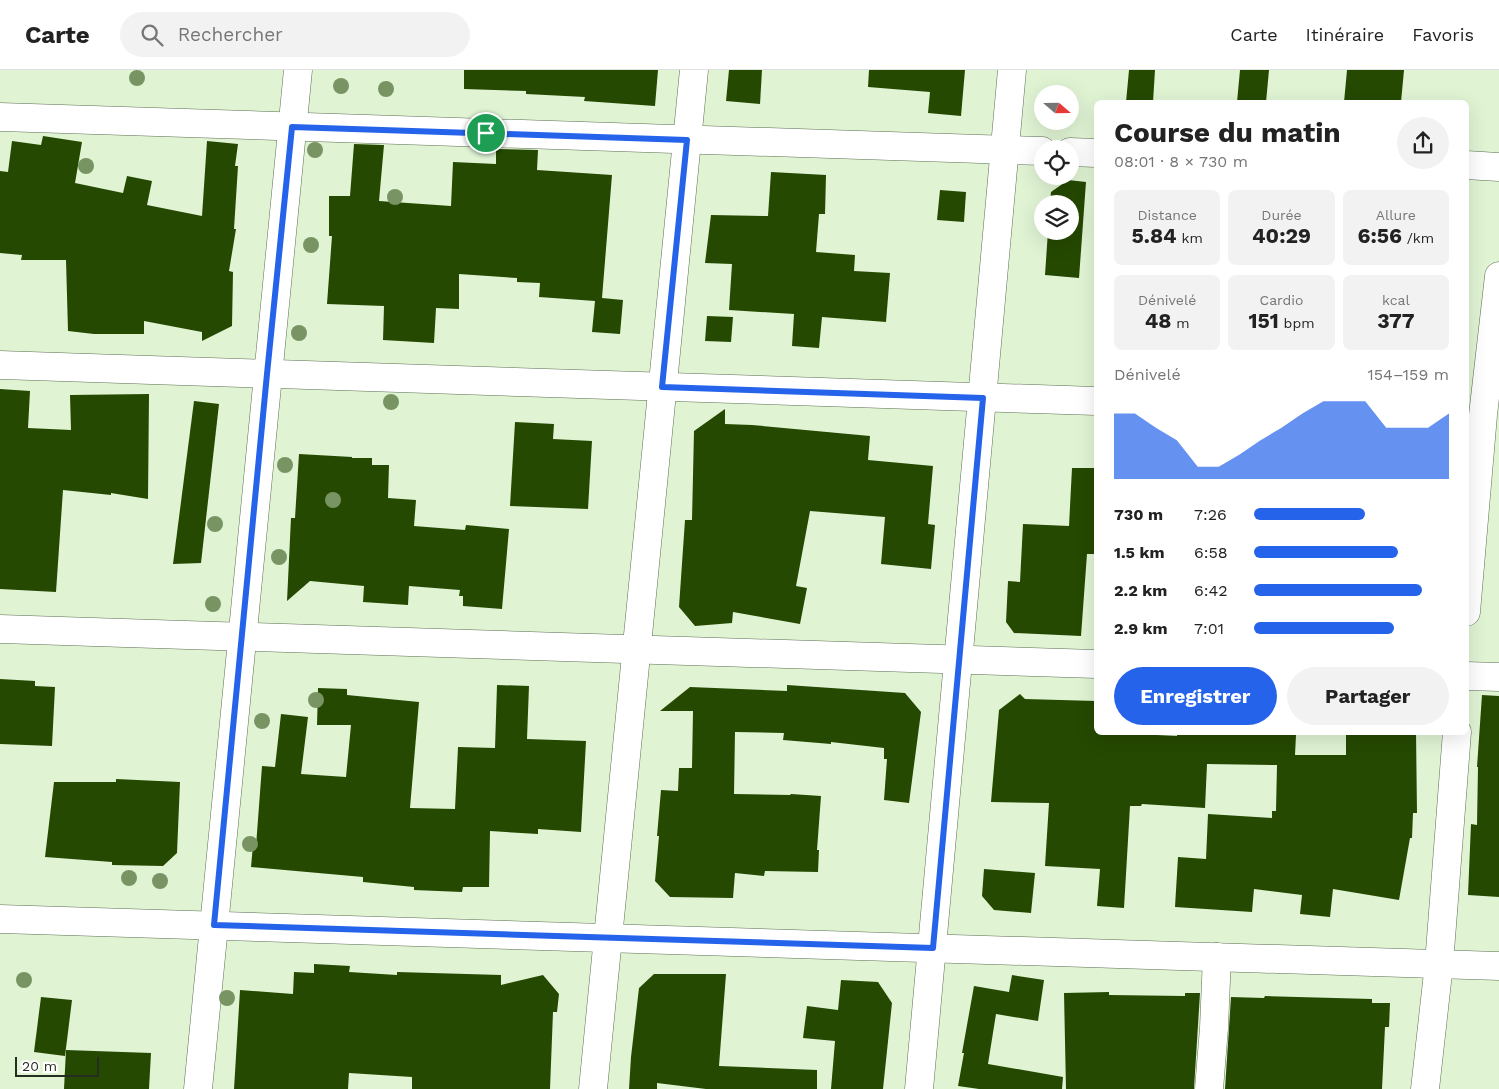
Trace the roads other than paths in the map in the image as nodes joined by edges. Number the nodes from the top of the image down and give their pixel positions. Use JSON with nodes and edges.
{"nodes":[{"id":1,"x":298,"y":70,"type":"edge"},
{"id":2,"x":694,"y":70,"type":"edge"},
{"id":3,"x":1012,"y":70,"type":"edge"},
{"id":4,"x":0,"y":117,"type":"edge"},
{"id":5,"x":292,"y":127,"type":"junction"},
{"id":6,"x":687,"y":140,"type":"junction"},
{"id":7,"x":1005,"y":150,"type":"junction"},
{"id":8,"x":1034,"y":151,"type":"edge"},
{"id":9,"x":1079,"y":152,"type":"edge"},
{"id":10,"x":1094,"y":153,"type":"edge"},
{"id":11,"x":1469,"y":165,"type":"edge"},
{"id":12,"x":1499,"y":166,"type":"edge"},
{"id":13,"x":1499,"y":276,"type":"edge"},
{"id":14,"x":0,"y":365,"type":"edge"},
{"id":15,"x":267,"y":374,"type":"junction"},
{"id":16,"x":662,"y":387,"type":"junction"},
{"id":17,"x":983,"y":398,"type":"junction"},
{"id":18,"x":1094,"y":402,"type":"edge"},
{"id":19,"x":1483,"y":415,"type":"edge"},
{"id":20,"x":1469,"y":577,"type":"edge"},
{"id":21,"x":0,"y":628,"type":"edge"},
{"id":22,"x":241,"y":637,"type":"junction"},
{"id":23,"x":636,"y":649,"type":"junction"},
{"id":24,"x":959,"y":660,"type":"junction"},
{"id":25,"x":1094,"y":664,"type":"edge"},
{"id":26,"x":1469,"y":676,"type":"edge"},
{"id":27,"x":1499,"y":677,"type":"edge"},
{"id":28,"x":1457,"y":735,"type":"edge"},
{"id":29,"x":0,"y":919,"type":"edge"},
{"id":30,"x":214,"y":925,"type":"junction"},
{"id":31,"x":608,"y":938,"type":"junction"},
{"id":32,"x":933,"y":948,"type":"junction"},
{"id":33,"x":1217,"y":957,"type":"junction"},
{"id":34,"x":1438,"y":964,"type":"junction"},
{"id":35,"x":1499,"y":966,"type":"edge"},
{"id":36,"x":198,"y":1089,"type":"edge"},
{"id":37,"x":593,"y":1089,"type":"edge"},
{"id":38,"x":920,"y":1089,"type":"edge"},
{"id":39,"x":1210,"y":1089,"type":"edge"},
{"id":40,"x":1425,"y":1089,"type":"edge"}],
"edges":[{"from":1,"to":5,"type":"street"},
{"from":2,"to":6,"type":"street"},
{"from":3,"to":7,"type":"street"},
{"from":4,"to":5,"type":"street"},
{"from":5,"to":6,"type":"street"},
{"from":5,"to":15,"type":"street"},
{"from":6,"to":7,"type":"street"},
{"from":6,"to":16,"type":"street"},
{"from":7,"to":8,"type":"street"},
{"from":7,"to":17,"type":"street"},
{"from":9,"to":10,"type":"street"},
{"from":11,"to":12,"type":"street"},
{"from":13,"to":19,"type":"street"},
{"from":14,"to":15,"type":"street"},
{"from":15,"to":16,"type":"street"},
{"from":15,"to":22,"type":"street"},
{"from":16,"to":17,"type":"street"},
{"from":16,"to":23,"type":"street"},
{"from":17,"to":18,"type":"street"},
{"from":17,"to":24,"type":"street"},
{"from":19,"to":20,"type":"street"},
{"from":21,"to":22,"type":"street"},
{"from":22,"to":23,"type":"street"},
{"from":22,"to":30,"type":"street"},
{"from":23,"to":24,"type":"street"},
{"from":23,"to":31,"type":"street"},
{"from":24,"to":25,"type":"street"},
{"from":24,"to":32,"type":"street"},
{"from":26,"to":27,"type":"street"},
{"from":28,"to":34,"type":"street"},
{"from":29,"to":30,"type":"street"},
{"from":30,"to":31,"type":"street"},
{"from":30,"to":36,"type":"street"},
{"from":31,"to":32,"type":"street"},
{"from":31,"to":37,"type":"street"},
{"from":32,"to":33,"type":"street"},
{"from":32,"to":38,"type":"street"},
{"from":33,"to":34,"type":"street"},
{"from":33,"to":39,"type":"street"},
{"from":34,"to":35,"type":"street"},
{"from":34,"to":40,"type":"street"}]}
